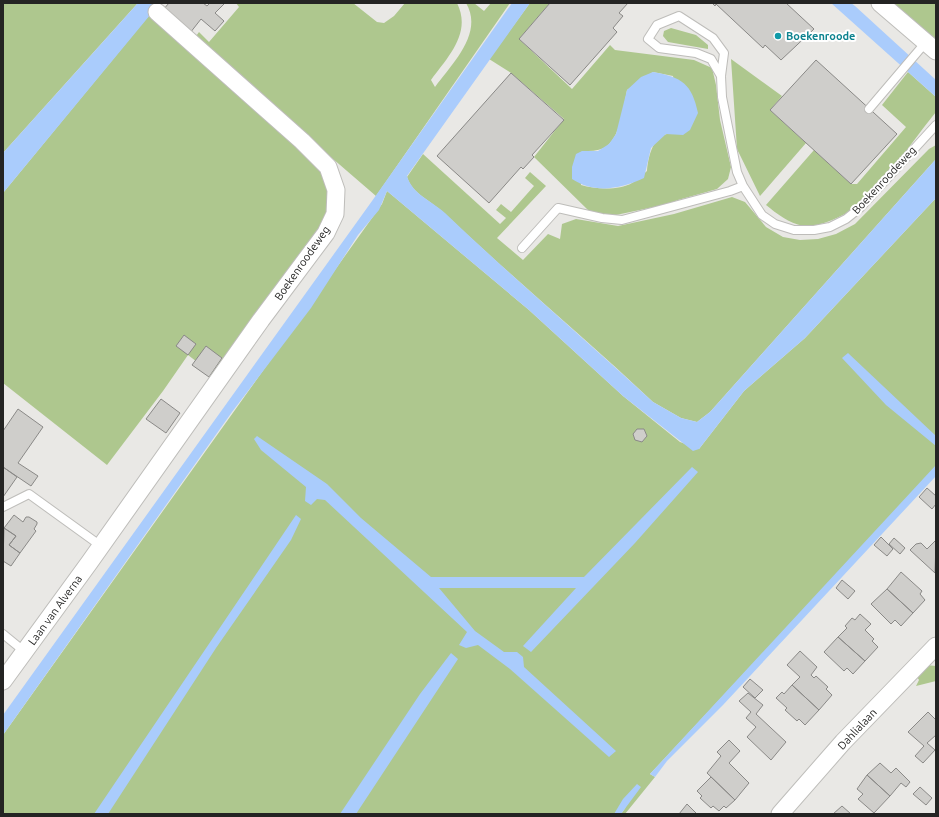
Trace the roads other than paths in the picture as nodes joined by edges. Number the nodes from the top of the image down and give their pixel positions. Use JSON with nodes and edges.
{"nodes":[{"id":1,"x":880,"y":3,"type":"edge"},
{"id":2,"x":157,"y":12,"type":"dead end"},
{"id":3,"x":926,"y":48,"type":"edge"},
{"id":4,"x":721,"y":76,"type":"junction"},
{"id":5,"x":869,"y":109,"type":"dead end"},
{"id":6,"x":936,"y":125,"type":"edge"},
{"id":7,"x":743,"y":186,"type":"junction"},
{"id":8,"x":522,"y":248,"type":"dead end"},
{"id":9,"x":3,"y":507,"type":"edge"},
{"id":10,"x":104,"y":543,"type":"junction"},
{"id":11,"x":3,"y":634,"type":"edge"},
{"id":12,"x":936,"y":646,"type":"edge"},
{"id":13,"x":25,"y":652,"type":"junction"},
{"id":14,"x":3,"y":681,"type":"edge"},
{"id":15,"x":780,"y":814,"type":"edge"}],
"edges":[{"from":1,"to":3,"type":"street"},
{"from":2,"to":10,"type":"street","name":"Boekenroodeweg"},
{"from":3,"to":5,"type":"lane"},
{"from":4,"to":4,"type":"lane","name":"Boekenroodeweg"},
{"from":4,"to":7,"type":"lane","name":"Boekenroodeweg"},
{"from":6,"to":7,"type":"lane","name":"Boekenroodeweg"},
{"from":7,"to":8,"type":"lane"},
{"from":9,"to":10,"type":"lane"},
{"from":10,"to":13,"type":"street","name":"Laan van Alverna"},
{"from":11,"to":13,"type":"lane"},
{"from":12,"to":15,"type":"street","name":"Dahlialaan"},
{"from":13,"to":14,"type":"street","name":"Laan van Alverna"}]}
